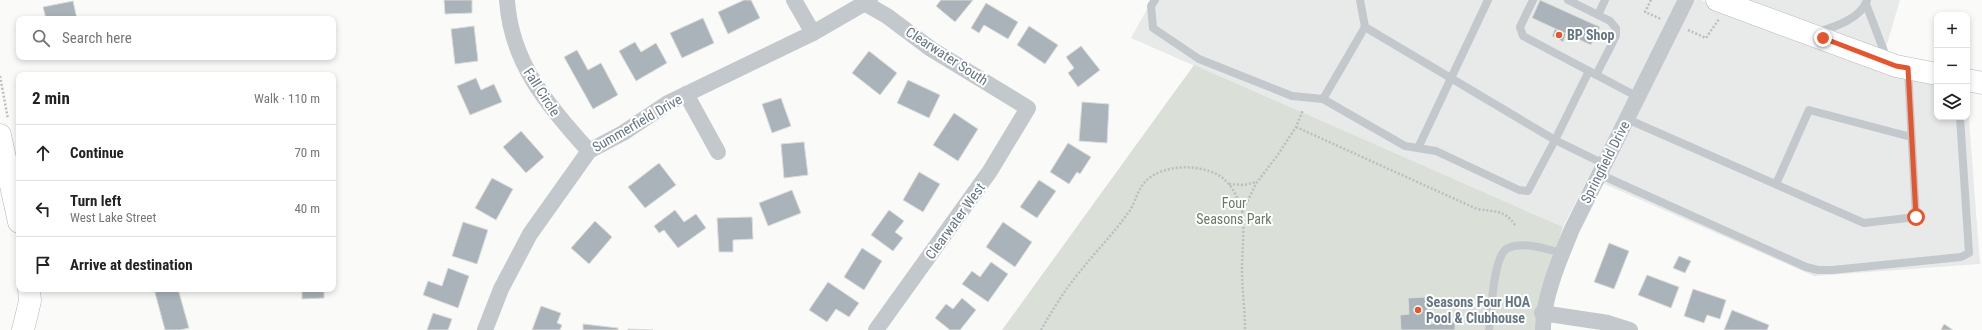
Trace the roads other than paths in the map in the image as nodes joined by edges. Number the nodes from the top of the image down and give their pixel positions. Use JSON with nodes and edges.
{"nodes":[{"id":1,"x":507,"y":0,"type":"edge"},
{"id":2,"x":794,"y":0,"type":"edge"},
{"id":3,"x":1155,"y":0,"type":"edge"},
{"id":4,"x":1360,"y":0,"type":"edge"},
{"id":5,"x":1488,"y":0,"type":"edge"},
{"id":6,"x":1533,"y":0,"type":"edge"},
{"id":7,"x":1568,"y":0,"type":"edge"},
{"id":8,"x":1606,"y":0,"type":"edge"},
{"id":9,"x":1686,"y":0,"type":"edge"},
{"id":10,"x":1717,"y":0,"type":"edge"},
{"id":11,"x":868,"y":2,"type":"edge"},
{"id":12,"x":1866,"y":2,"type":"edge"},
{"id":13,"x":1598,"y":15,"type":"junction"},
{"id":14,"x":1365,"y":27,"type":"junction"},
{"id":15,"x":813,"y":33,"type":"junction"},
{"id":16,"x":1812,"y":34,"type":"junction"},
{"id":17,"x":1899,"y":66,"type":"junction"},
{"id":18,"x":1592,"y":73,"type":"junction"},
{"id":19,"x":1934,"y":73,"type":"edge"},
{"id":20,"x":1451,"y":78,"type":"junction"},
{"id":21,"x":1970,"y":81,"type":"edge"},
{"id":22,"x":1982,"y":83,"type":"edge"},
{"id":23,"x":686,"y":94,"type":"junction"},
{"id":24,"x":1638,"y":97,"type":"junction"},
{"id":25,"x":1323,"y":99,"type":"junction"},
{"id":26,"x":1028,"y":108,"type":"joint"},
{"id":27,"x":1627,"y":119,"type":"junction"},
{"id":28,"x":1960,"y":120,"type":"edge"},
{"id":29,"x":0,"y":135,"type":"edge"},
{"id":30,"x":1911,"y":137,"type":"junction"},
{"id":31,"x":1555,"y":140,"type":"junction"},
{"id":32,"x":1418,"y":148,"type":"junction"},
{"id":33,"x":589,"y":151,"type":"junction"},
{"id":34,"x":718,"y":152,"type":"dead end"},
{"id":35,"x":1602,"y":169,"type":"junction"},
{"id":36,"x":1776,"y":184,"type":"junction"},
{"id":37,"x":16,"y":208,"type":"edge"},
{"id":38,"x":1562,"y":253,"type":"junction"},
{"id":39,"x":29,"y":292,"type":"edge"},
{"id":40,"x":1542,"y":313,"type":"junction"},
{"id":41,"x":23,"y":330,"type":"edge"},
{"id":42,"x":485,"y":330,"type":"edge"},
{"id":43,"x":876,"y":330,"type":"edge"},
{"id":44,"x":1489,"y":330,"type":"edge"},
{"id":45,"x":1543,"y":330,"type":"edge"},
{"id":46,"x":1630,"y":330,"type":"edge"}],
"edges":[{"from":1,"to":33,"type":"street","name":"Fall Circle"},
{"from":2,"to":15,"type":"street"},
{"from":3,"to":25,"type":"lane"},
{"from":4,"to":14,"type":"lane"},
{"from":5,"to":20,"type":"lane"},
{"from":6,"to":18,"type":"lane"},
{"from":7,"to":13,"type":"lane"},
{"from":8,"to":13,"type":"lane"},
{"from":9,"to":24,"type":"street","name":"Springfield Drive"},
{"from":10,"to":16,"type":"main road"},
{"from":11,"to":15,"type":"street","name":"Summerfield Drive"},
{"from":11,"to":26,"type":"street","name":"Clearwater South"},
{"from":12,"to":16,"type":"lane"},
{"from":12,"to":17,"type":"lane"},
{"from":13,"to":18,"type":"lane"},
{"from":14,"to":20,"type":"lane"},
{"from":14,"to":25,"type":"lane"},
{"from":15,"to":23,"type":"street","name":"Summerfield Drive"},
{"from":16,"to":17,"type":"main road"},
{"from":17,"to":19,"type":"main road"},
{"from":17,"to":30,"type":"lane"},
{"from":18,"to":24,"type":"lane"},
{"from":18,"to":31,"type":"lane"},
{"from":20,"to":31,"type":"lane"},
{"from":20,"to":32,"type":"lane"},
{"from":21,"to":22,"type":"main road"},
{"from":23,"to":33,"type":"street","name":"Summerfield Drive"},
{"from":23,"to":34,"type":"street"},
{"from":24,"to":27,"type":"street","name":"Springfield Drive"},
{"from":25,"to":32,"type":"lane"},
{"from":26,"to":43,"type":"street","name":"Clearwater West"},
{"from":27,"to":35,"type":"street","name":"Springfield Drive"},
{"from":27,"to":36,"type":"lane"},
{"from":28,"to":35,"type":"lane"},
{"from":29,"to":37,"type":"main road"},
{"from":30,"to":36,"type":"lane"},
{"from":30,"to":36,"type":"lane"},
{"from":31,"to":32,"type":"lane"},
{"from":31,"to":35,"type":"lane"},
{"from":33,"to":42,"type":"street","name":"Summerfield Drive"},
{"from":35,"to":38,"type":"street","name":"Springfield Drive"},
{"from":38,"to":40,"type":"street","name":"Springfield Drive"},
{"from":38,"to":44,"type":"lane"},
{"from":39,"to":41,"type":"main road"},
{"from":40,"to":45,"type":"street","name":"Springfield Drive"},
{"from":40,"to":46,"type":"street"}]}
